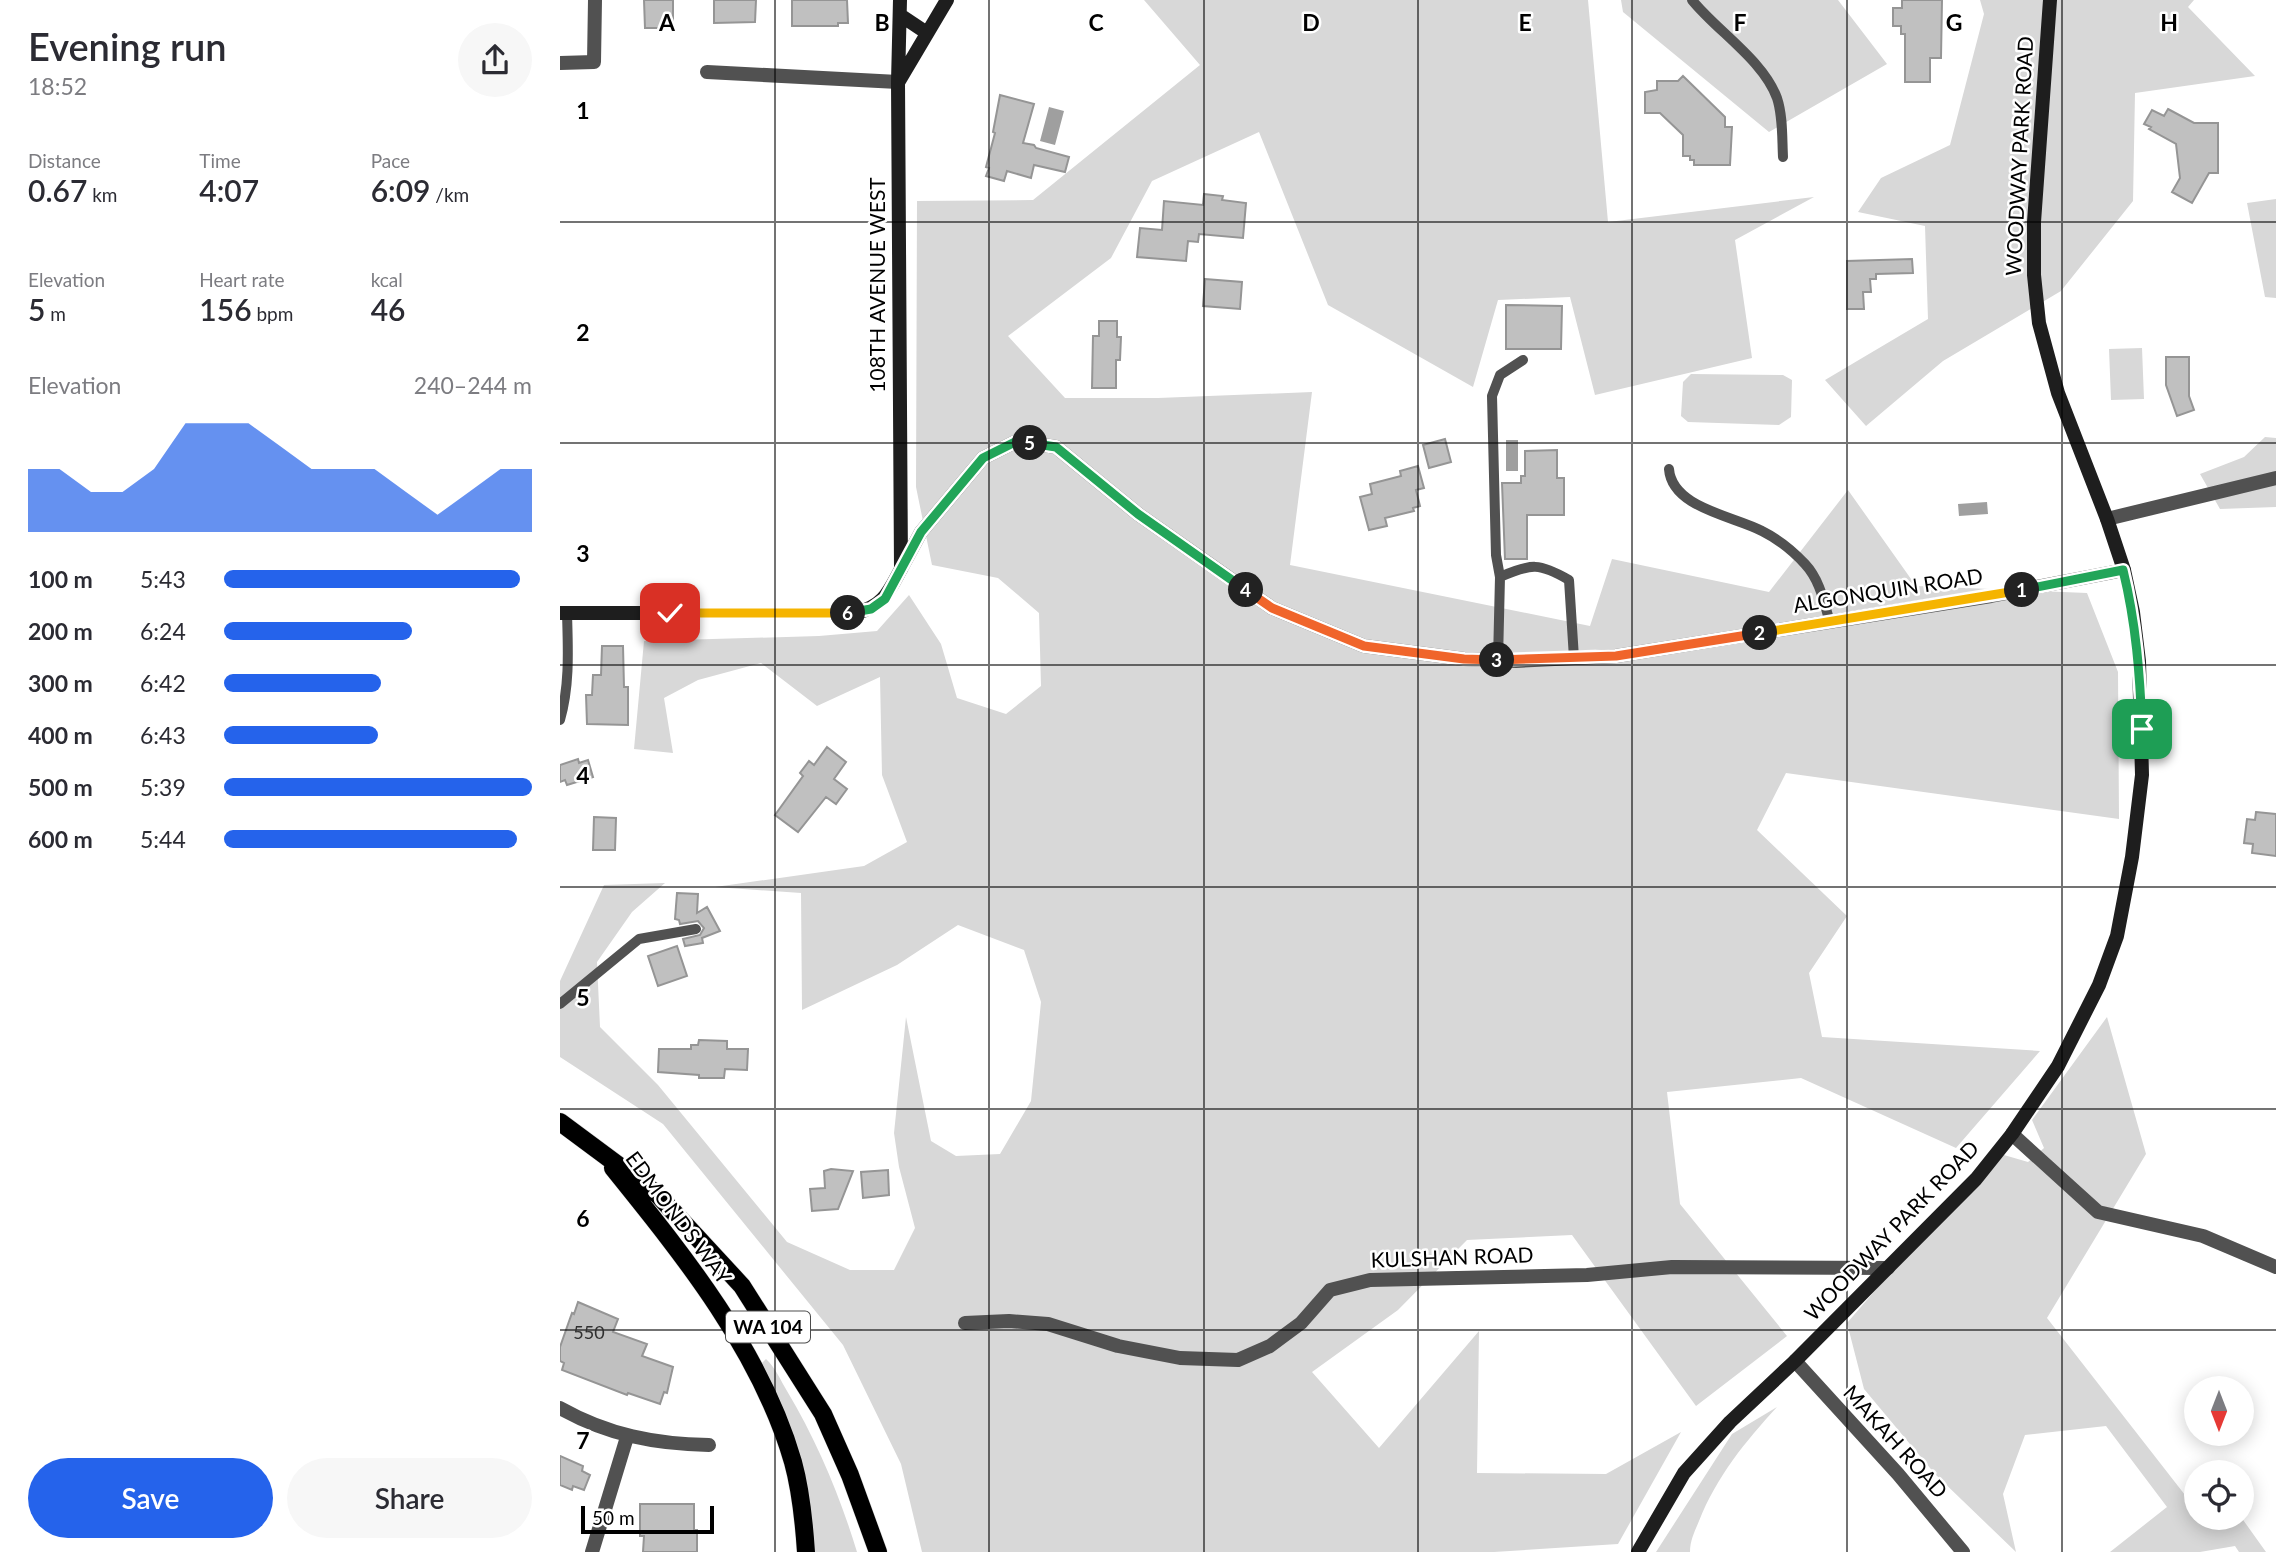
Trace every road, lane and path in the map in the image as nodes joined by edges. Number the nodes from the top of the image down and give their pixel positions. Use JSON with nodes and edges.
{"nodes":[{"id":1,"x":595,"y":0,"type":"edge"},
{"id":2,"x":947,"y":0,"type":"edge"},
{"id":3,"x":1692,"y":0,"type":"edge"},
{"id":4,"x":2050,"y":0,"type":"edge"},
{"id":5,"x":900,"y":7,"type":"edge"},
{"id":6,"x":927,"y":33,"type":"junction"},
{"id":7,"x":560,"y":63,"type":"edge"},
{"id":8,"x":706,"y":72,"type":"dead end"},
{"id":9,"x":898,"y":82,"type":"junction"},
{"id":10,"x":1783,"y":157,"type":"dead end"},
{"id":11,"x":1524,"y":360,"type":"dead end"},
{"id":12,"x":1668,"y":469,"type":"dead end"},
{"id":13,"x":2276,"y":478,"type":"edge"},
{"id":14,"x":2107,"y":519,"type":"junction"},
{"id":15,"x":901,"y":569,"type":"junction"},
{"id":16,"x":2123,"y":570,"type":"junction"},
{"id":17,"x":1500,"y":577,"type":"junction"},
{"id":18,"x":564,"y":613,"type":"edge"},
{"id":19,"x":1830,"y":623,"type":"junction"},
{"id":20,"x":1574,"y":658,"type":"junction"},
{"id":21,"x":1498,"y":660,"type":"junction"},
{"id":22,"x":560,"y":720,"type":"edge"},
{"id":23,"x":696,"y":929,"type":"dead end"},
{"id":24,"x":560,"y":1004,"type":"edge"},
{"id":25,"x":560,"y":1122,"type":"edge"},
{"id":26,"x":2012,"y":1134,"type":"junction"},
{"id":27,"x":595,"y":1146,"type":"junction"},
{"id":28,"x":2276,"y":1267,"type":"edge"},
{"id":29,"x":1888,"y":1268,"type":"junction"},
{"id":30,"x":965,"y":1323,"type":"dead end"},
{"id":31,"x":1794,"y":1361,"type":"junction"},
{"id":32,"x":560,"y":1408,"type":"edge"},
{"id":33,"x":627,"y":1437,"type":"junction"},
{"id":34,"x":709,"y":1445,"type":"dead end"},
{"id":35,"x":592,"y":1552,"type":"edge"},
{"id":36,"x":806,"y":1552,"type":"edge"},
{"id":37,"x":878,"y":1552,"type":"edge"},
{"id":38,"x":1638,"y":1552,"type":"edge"},
{"id":39,"x":1963,"y":1552,"type":"edge"}],
"edges":[{"from":1,"to":7,"type":"street"},
{"from":2,"to":6,"type":"street"},
{"from":3,"to":10,"type":"lane"},
{"from":4,"to":14,"type":"street","name":"WOODWAY PARK ROAD"},
{"from":5,"to":6,"type":"street"},
{"from":5,"to":9,"type":"street","name":"108TH AVENUE WEST"},
{"from":6,"to":9,"type":"street"},
{"from":8,"to":9,"type":"street"},
{"from":9,"to":15,"type":"street","name":"108TH AVENUE WEST"},
{"from":11,"to":17,"type":"lane"},
{"from":12,"to":19,"type":"lane"},
{"from":13,"to":14,"type":"street"},
{"from":14,"to":16,"type":"street","name":"WOODWAY PARK ROAD"},
{"from":15,"to":18,"type":"street"},
{"from":15,"to":21,"type":"street","name":"ALGONQUIN ROAD"},
{"from":16,"to":19,"type":"street","name":"ALGONQUIN ROAD"},
{"from":16,"to":26,"type":"street","name":"WOODWAY PARK ROAD"},
{"from":17,"to":20,"type":"lane"},
{"from":17,"to":21,"type":"lane"},
{"from":18,"to":22,"type":"lane"},
{"from":19,"to":20,"type":"street","name":"ALGONQUIN ROAD"},
{"from":20,"to":21,"type":"street","name":"ALGONQUIN ROAD"},
{"from":23,"to":24,"type":"lane"},
{"from":25,"to":27,"type":"main road","name":"EDMONDS WAY","number":"WA 104"},
{"from":26,"to":28,"type":"street"},
{"from":26,"to":29,"type":"street","name":"WOODWAY PARK ROAD"},
{"from":27,"to":36,"type":"main road","name":"EDMONDS WAY","number":"WA 104"},
{"from":27,"to":37,"type":"main road","name":"EDMONDS WAY","number":"WA 104"},
{"from":29,"to":30,"type":"street","name":"KULSHAN ROAD"},
{"from":29,"to":31,"type":"street","name":"WOODWAY PARK ROAD"},
{"from":31,"to":38,"type":"street","name":"WOODWAY PARK ROAD"},
{"from":31,"to":39,"type":"street","name":"MAKAH ROAD"},
{"from":32,"to":33,"type":"street"},
{"from":33,"to":34,"type":"street"},
{"from":33,"to":35,"type":"street"}]}
